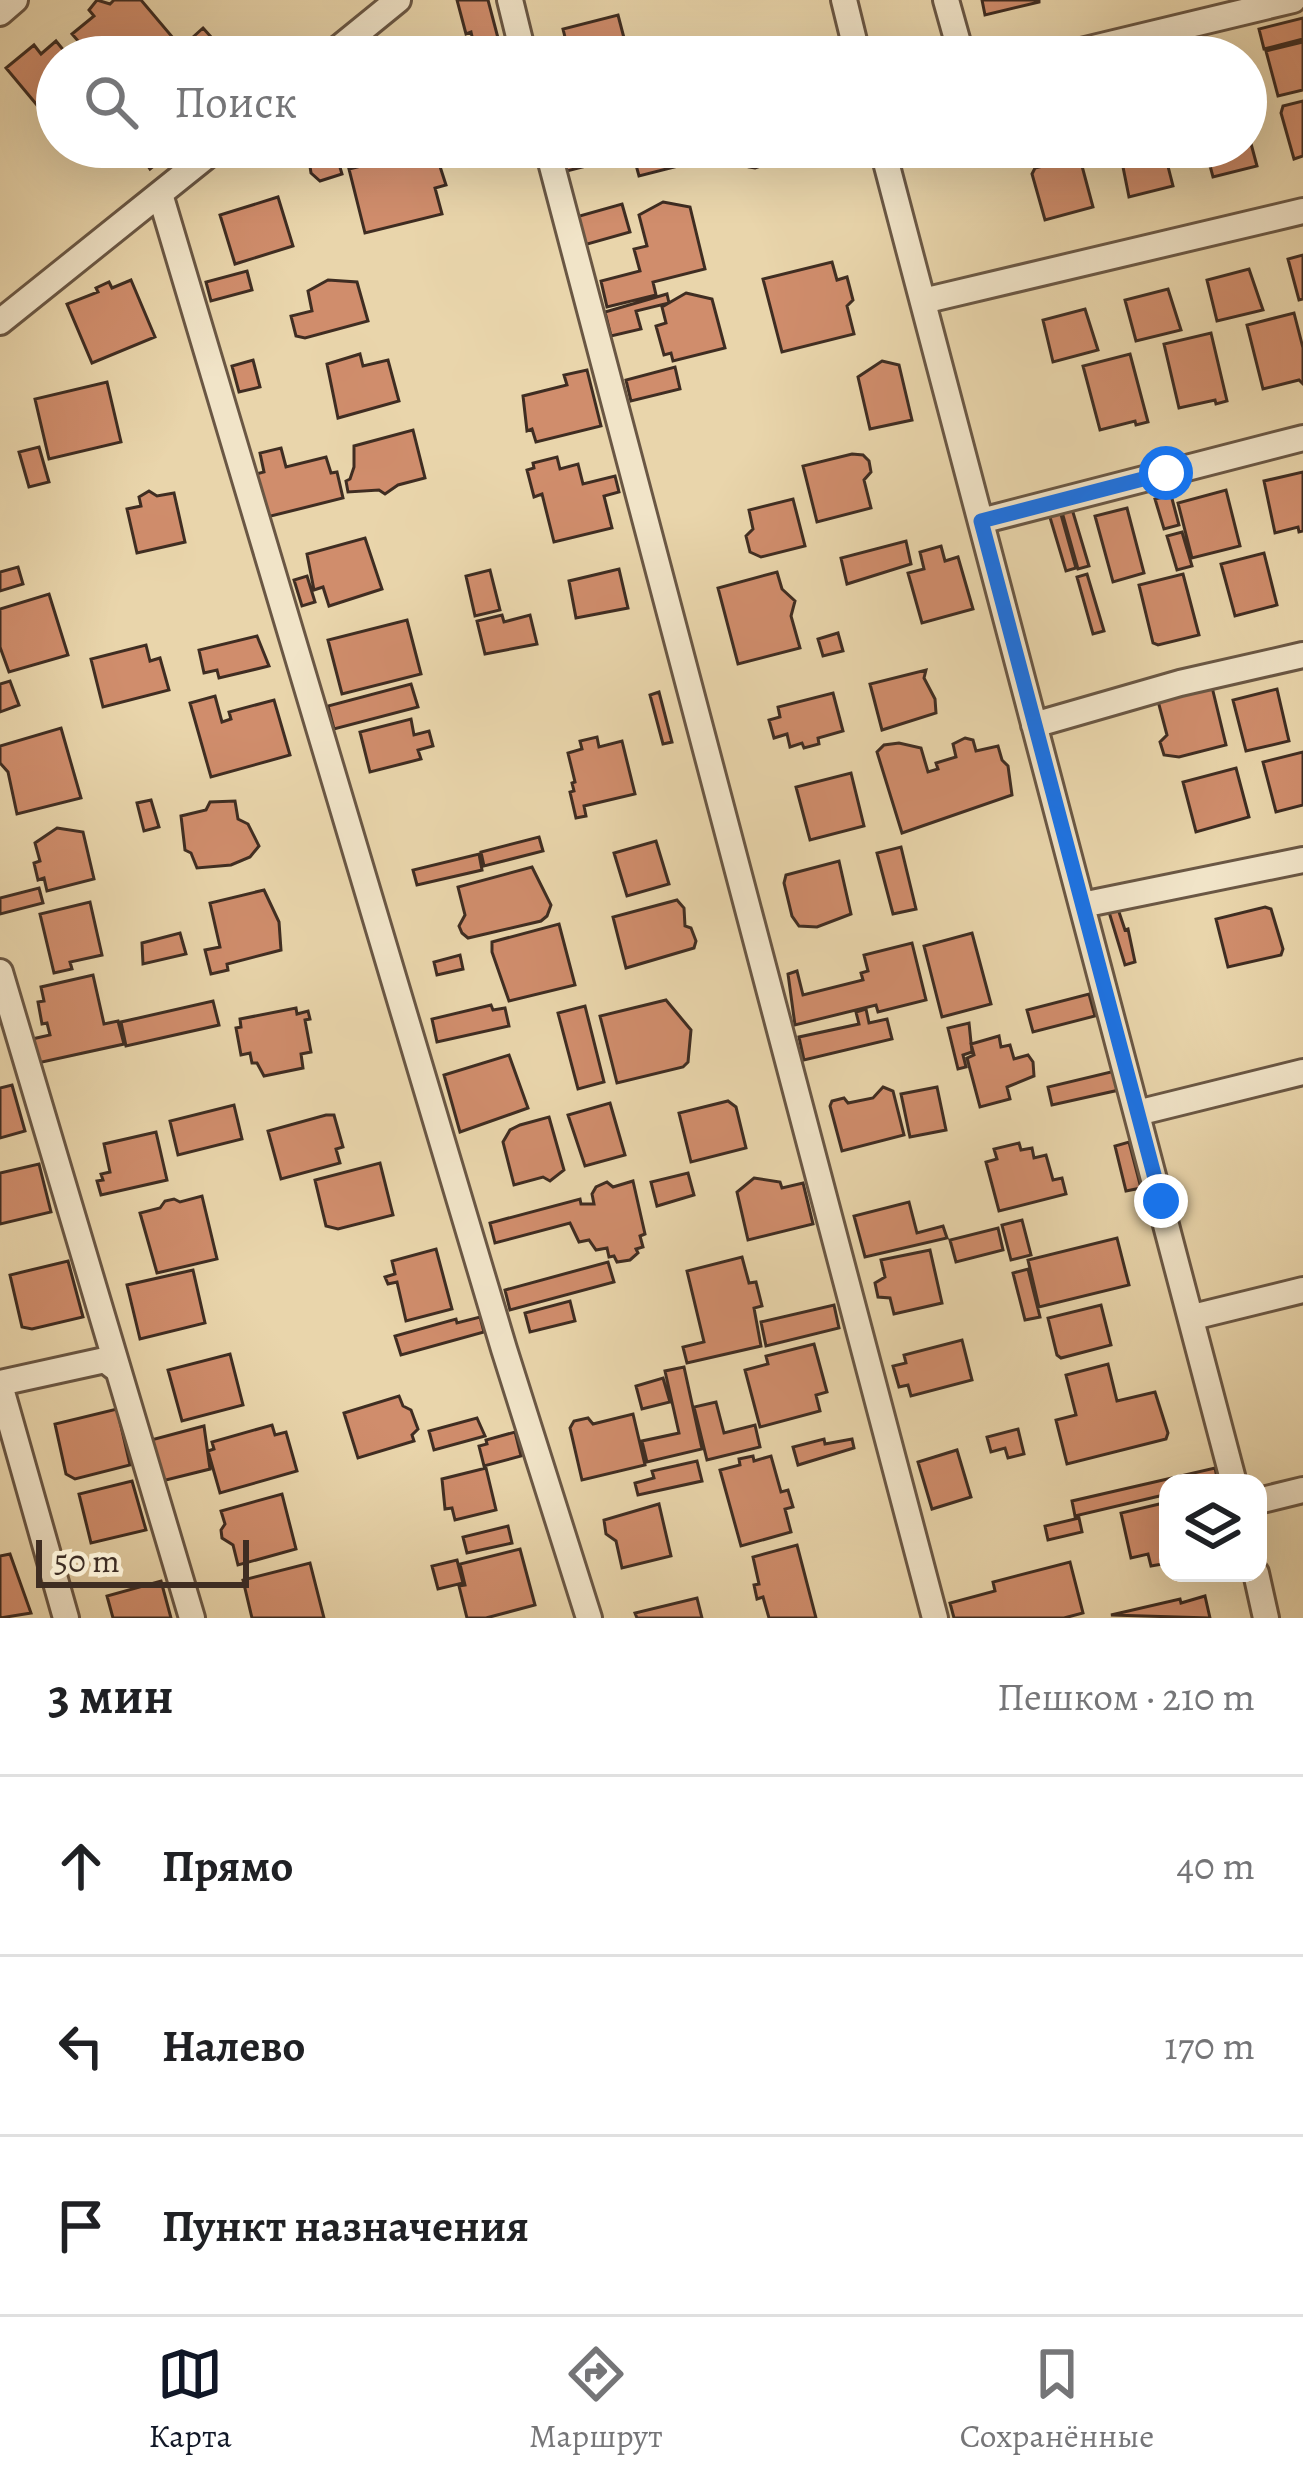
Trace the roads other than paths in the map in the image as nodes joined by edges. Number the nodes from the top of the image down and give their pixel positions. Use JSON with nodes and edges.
{"nodes":[{"id":1,"x":15,"y":0,"type":"edge"},
{"id":2,"x":398,"y":0,"type":"edge"},
{"id":3,"x":510,"y":0,"type":"edge"},
{"id":4,"x":844,"y":0,"type":"edge"},
{"id":5,"x":946,"y":0,"type":"edge"},
{"id":6,"x":1293,"y":0,"type":"edge"},
{"id":7,"x":0,"y":13,"type":"edge"},
{"id":8,"x":354,"y":36,"type":"edge"},
{"id":9,"x":519,"y":36,"type":"edge"},
{"id":10,"x":853,"y":36,"type":"edge"},
{"id":11,"x":956,"y":36,"type":"edge"},
{"id":12,"x":1143,"y":36,"type":"edge"},
{"id":13,"x":192,"y":168,"type":"edge"},
{"id":14,"x":553,"y":168,"type":"edge"},
{"id":15,"x":888,"y":168,"type":"edge"},
{"id":16,"x":160,"y":194,"type":"junction"},
{"id":17,"x":1303,"y":211,"type":"edge"},
{"id":18,"x":923,"y":301,"type":"junction"},
{"id":19,"x":0,"y":322,"type":"edge"},
{"id":20,"x":1303,"y":438,"type":"edge"},
{"id":21,"x":981,"y":521,"type":"junction"},
{"id":22,"x":1303,"y":655,"type":"edge"},
{"id":23,"x":1034,"y":725,"type":"junction"},
{"id":24,"x":1303,"y":860,"type":"edge"},
{"id":25,"x":1082,"y":905,"type":"junction"},
{"id":26,"x":0,"y":972,"type":"edge"},
{"id":27,"x":1303,"y":1072,"type":"edge"},
{"id":28,"x":1137,"y":1113,"type":"junction"},
{"id":29,"x":1303,"y":1290,"type":"edge"},
{"id":30,"x":1193,"y":1317,"type":"junction"},
{"id":31,"x":118,"y":1370,"type":"junction"},
{"id":32,"x":0,"y":1384,"type":"edge"},
{"id":33,"x":1232,"y":1474,"type":"edge"},
{"id":34,"x":1303,"y":1490,"type":"edge"},
{"id":35,"x":1267,"y":1499,"type":"edge"},
{"id":36,"x":1258,"y":1582,"type":"edge"},
{"id":37,"x":66,"y":1618,"type":"edge"},
{"id":38,"x":192,"y":1618,"type":"edge"},
{"id":39,"x":589,"y":1618,"type":"edge"},
{"id":40,"x":935,"y":1618,"type":"edge"},
{"id":41,"x":1266,"y":1618,"type":"edge"}],
"edges":[{"from":1,"to":7,"type":"street"},
{"from":2,"to":8,"type":"street"},
{"from":3,"to":9,"type":"street"},
{"from":4,"to":10,"type":"street"},
{"from":5,"to":11,"type":"street"},
{"from":6,"to":12,"type":"street"},
{"from":13,"to":16,"type":"street"},
{"from":14,"to":40,"type":"street"},
{"from":15,"to":18,"type":"street"},
{"from":16,"to":19,"type":"street"},
{"from":16,"to":39,"type":"street"},
{"from":17,"to":18,"type":"street"},
{"from":18,"to":21,"type":"street"},
{"from":20,"to":21,"type":"street"},
{"from":21,"to":23,"type":"street"},
{"from":22,"to":23,"type":"street"},
{"from":23,"to":25,"type":"street"},
{"from":24,"to":25,"type":"street"},
{"from":25,"to":28,"type":"street"},
{"from":26,"to":31,"type":"street"},
{"from":27,"to":28,"type":"street"},
{"from":28,"to":30,"type":"street"},
{"from":29,"to":30,"type":"street"},
{"from":30,"to":33,"type":"street"},
{"from":31,"to":32,"type":"street"},
{"from":31,"to":38,"type":"street"},
{"from":32,"to":37,"type":"street"},
{"from":34,"to":35,"type":"street"},
{"from":36,"to":41,"type":"street"}]}
